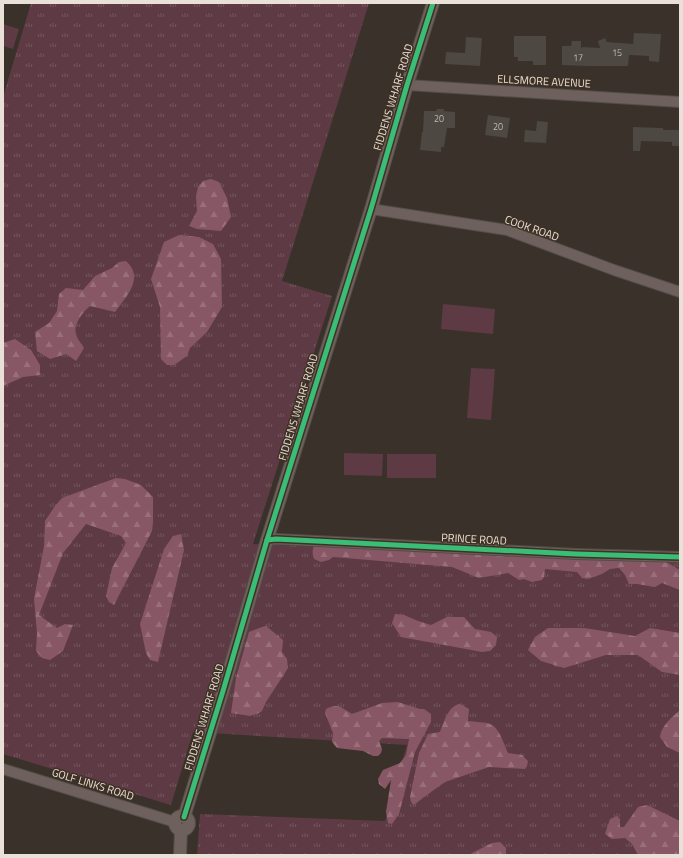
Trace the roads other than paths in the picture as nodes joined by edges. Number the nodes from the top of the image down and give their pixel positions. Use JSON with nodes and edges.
{"nodes":[{"id":1,"x":433,"y":3,"type":"edge"},
{"id":2,"x":407,"y":85,"type":"junction"},
{"id":3,"x":680,"y":102,"type":"edge"},
{"id":4,"x":371,"y":209,"type":"junction"},
{"id":5,"x":680,"y":292,"type":"edge"},
{"id":6,"x":267,"y":540,"type":"junction"},
{"id":7,"x":680,"y":557,"type":"edge"},
{"id":8,"x":3,"y":769,"type":"edge"},
{"id":9,"x":180,"y":823,"type":"junction"},
{"id":10,"x":180,"y":855,"type":"edge"}],
"edges":[{"from":1,"to":2,"type":"street","name":"FIDDENS WHARF ROAD"},
{"from":2,"to":3,"type":"street","name":"ELLSMORE AVENUE"},
{"from":2,"to":4,"type":"street","name":"FIDDENS WHARF ROAD"},
{"from":4,"to":5,"type":"street","name":"COOK ROAD"},
{"from":4,"to":6,"type":"street","name":"FIDDENS WHARF ROAD"},
{"from":6,"to":7,"type":"street","name":"PRINCE ROAD"},
{"from":6,"to":9,"type":"street","name":"FIDDENS WHARF ROAD"},
{"from":8,"to":9,"type":"street","name":"GOLF LINKS ROAD"},
{"from":9,"to":10,"type":"street","name":"FIDDENS WHARF ROAD"}]}
